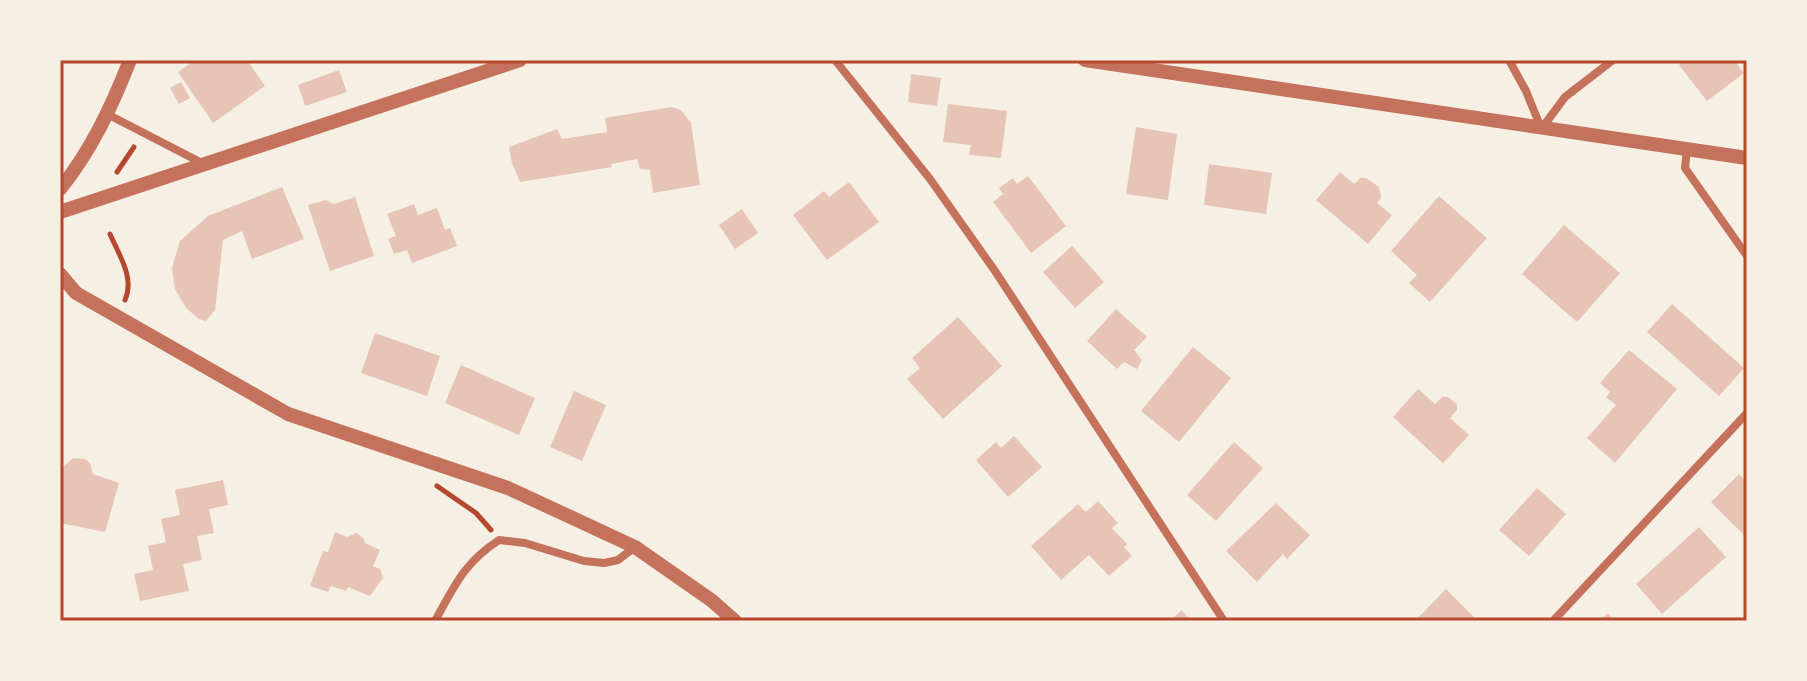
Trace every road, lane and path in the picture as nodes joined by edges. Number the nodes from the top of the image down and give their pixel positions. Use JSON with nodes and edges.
{"nodes":[{"id":1,"x":130,"y":60,"type":"edge"},
{"id":2,"x":520,"y":60,"type":"edge"},
{"id":3,"x":835,"y":60,"type":"edge"},
{"id":4,"x":1085,"y":60,"type":"edge"},
{"id":5,"x":1509,"y":60,"type":"edge"},
{"id":6,"x":1613,"y":60,"type":"edge"},
{"id":7,"x":107,"y":114,"type":"junction"},
{"id":8,"x":1541,"y":129,"type":"junction"},
{"id":9,"x":134,"y":147,"type":"dead end"},
{"id":10,"x":1687,"y":149,"type":"junction"},
{"id":11,"x":1747,"y":158,"type":"edge"},
{"id":12,"x":207,"y":165,"type":"junction"},
{"id":13,"x":111,"y":180,"type":"dead end"},
{"id":14,"x":60,"y":189,"type":"edge"},
{"id":15,"x":60,"y":212,"type":"edge"},
{"id":16,"x":110,"y":234,"type":"dead end"},
{"id":17,"x":1747,"y":256,"type":"edge"},
{"id":18,"x":60,"y":274,"type":"edge"},
{"id":19,"x":118,"y":318,"type":"junction"},
{"id":20,"x":1747,"y":413,"type":"edge"},
{"id":21,"x":439,"y":463,"type":"junction"},
{"id":22,"x":499,"y":540,"type":"junction"},
{"id":23,"x":635,"y":547,"type":"junction"},
{"id":24,"x":435,"y":621,"type":"edge"},
{"id":25,"x":735,"y":621,"type":"edge"},
{"id":26,"x":1224,"y":621,"type":"edge"},
{"id":27,"x":1553,"y":621,"type":"edge"}],
"edges":[{"from":1,"to":7,"type":"street"},
{"from":2,"to":12,"type":"street"},
{"from":3,"to":26,"type":"street"},
{"from":4,"to":8,"type":"street"},
{"from":5,"to":8,"type":"street"},
{"from":6,"to":8,"type":"street"},
{"from":7,"to":12,"type":"street"},
{"from":7,"to":14,"type":"street"},
{"from":8,"to":10,"type":"street"},
{"from":9,"to":13,"type":"path"},
{"from":10,"to":11,"type":"street"},
{"from":10,"to":17,"type":"street"},
{"from":12,"to":15,"type":"street"},
{"from":16,"to":19,"type":"path"},
{"from":18,"to":19,"type":"street"},
{"from":19,"to":21,"type":"street"},
{"from":20,"to":27,"type":"street"},
{"from":21,"to":22,"type":"path"},
{"from":21,"to":23,"type":"street"},
{"from":22,"to":23,"type":"street"},
{"from":22,"to":24,"type":"street"},
{"from":23,"to":25,"type":"street"}]}
